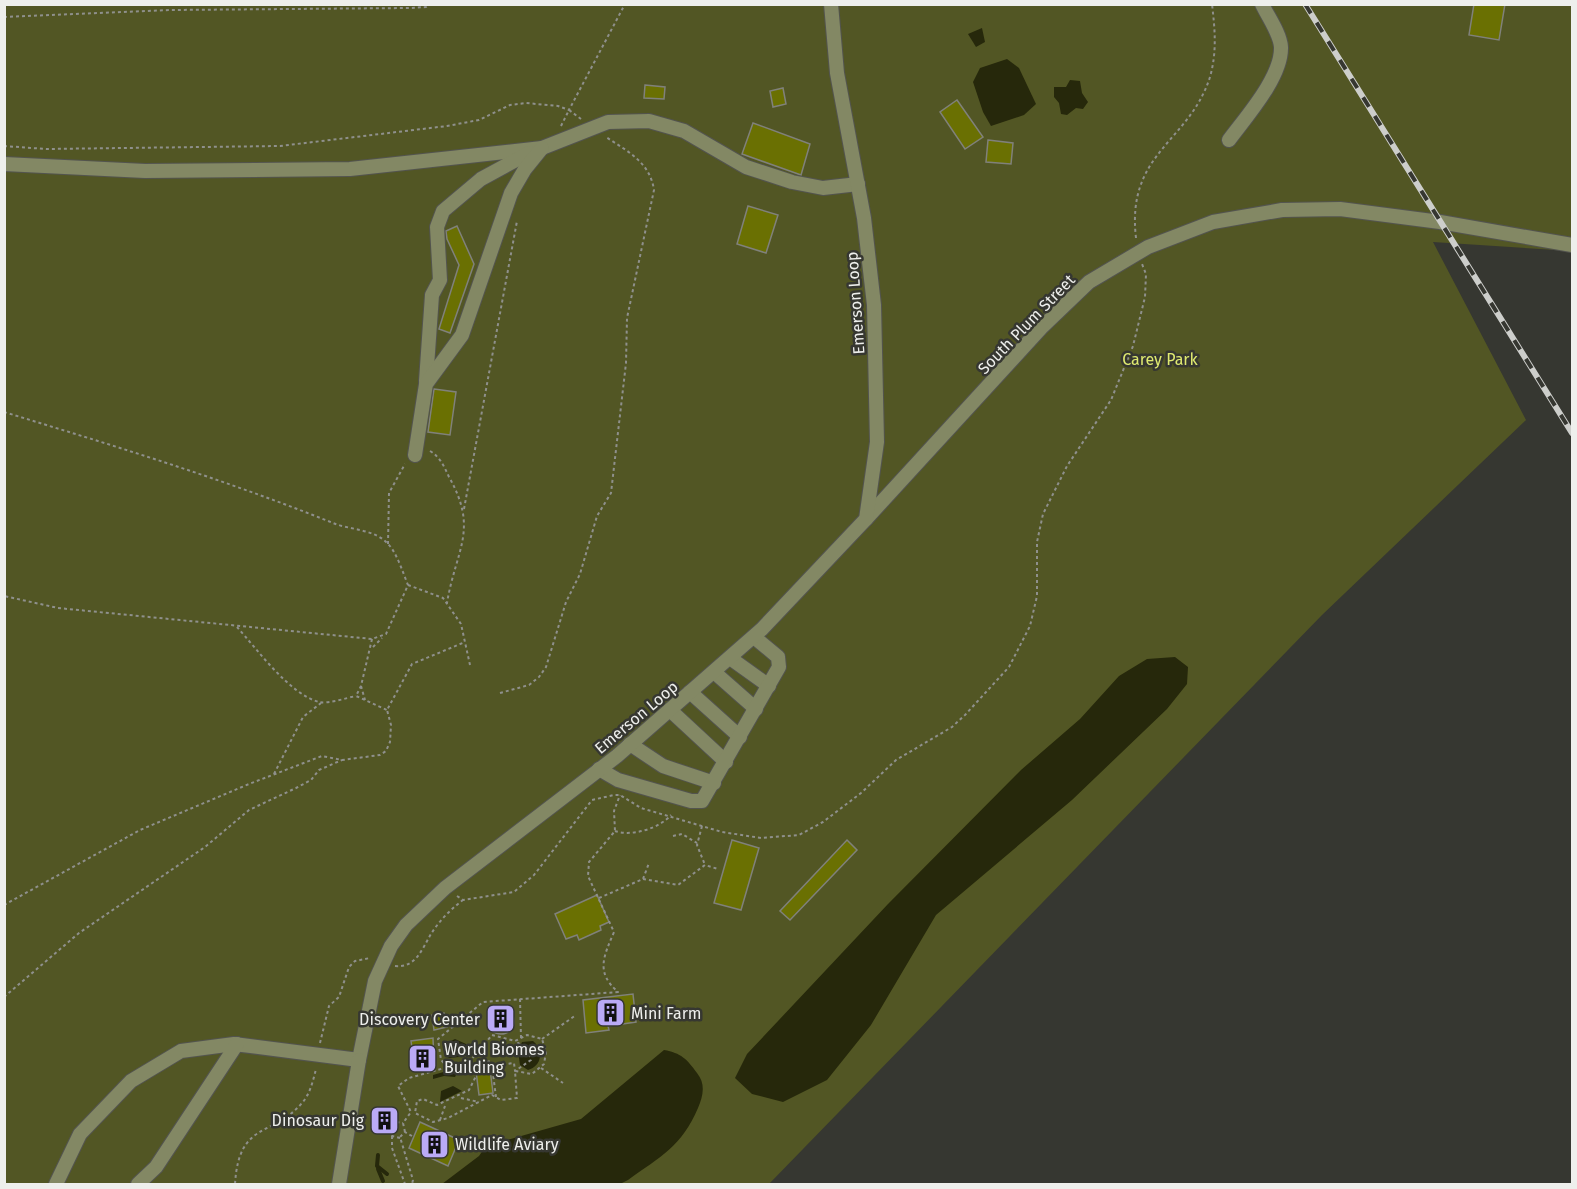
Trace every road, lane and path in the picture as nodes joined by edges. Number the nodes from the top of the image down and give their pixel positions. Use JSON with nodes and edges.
{"nodes":[{"id":1,"x":430,"y":4,"type":"edge"},
{"id":2,"x":625,"y":4,"type":"edge"},
{"id":3,"x":831,"y":4,"type":"edge"},
{"id":4,"x":1212,"y":4,"type":"edge"},
{"id":5,"x":1262,"y":4,"type":"edge"},
{"id":6,"x":4,"y":16,"type":"edge"},
{"id":7,"x":569,"y":110,"type":"junction"},
{"id":8,"x":592,"y":128,"type":"junction"},
{"id":9,"x":1229,"y":140,"type":"dead end"},
{"id":10,"x":4,"y":146,"type":"edge"},
{"id":11,"x":546,"y":146,"type":"junction"},
{"id":12,"x":4,"y":164,"type":"edge"},
{"id":13,"x":858,"y":184,"type":"junction"},
{"id":14,"x":517,"y":221,"type":"dead end"},
{"id":15,"x":1572,"y":245,"type":"edge"},
{"id":16,"x":1138,"y":251,"type":"junction"},
{"id":17,"x":426,"y":384,"type":"junction"},
{"id":18,"x":4,"y":412,"type":"edge"},
{"id":19,"x":415,"y":455,"type":"junction"},
{"id":20,"x":464,"y":509,"type":"junction"},
{"id":21,"x":866,"y":519,"type":"junction"},
{"id":22,"x":388,"y":544,"type":"junction"},
{"id":23,"x":408,"y":585,"type":"junction"},
{"id":24,"x":4,"y":596,"type":"edge"},
{"id":25,"x":447,"y":603,"type":"junction"},
{"id":26,"x":237,"y":627,"type":"junction"},
{"id":27,"x":386,"y":634,"type":"junction"},
{"id":28,"x":754,"y":637,"type":"junction"},
{"id":29,"x":372,"y":639,"type":"junction"},
{"id":30,"x":465,"y":642,"type":"junction"},
{"id":31,"x":372,"y":648,"type":"junction"},
{"id":32,"x":730,"y":658,"type":"junction"},
{"id":33,"x":470,"y":665,"type":"dead end"},
{"id":34,"x":714,"y":672,"type":"junction"},
{"id":35,"x":362,"y":686,"type":"junction"},
{"id":36,"x":769,"y":686,"type":"junction"},
{"id":37,"x":690,"y":692,"type":"junction"},
{"id":38,"x":500,"y":693,"type":"dead end"},
{"id":39,"x":356,"y":696,"type":"junction"},
{"id":40,"x":365,"y":700,"type":"junction"},
{"id":41,"x":321,"y":703,"type":"junction"},
{"id":42,"x":756,"y":709,"type":"junction"},
{"id":43,"x":387,"y":710,"type":"junction"},
{"id":44,"x":670,"y":710,"type":"junction"},
{"id":45,"x":740,"y":736,"type":"junction"},
{"id":46,"x":630,"y":744,"type":"junction"},
{"id":47,"x":342,"y":760,"type":"junction"},
{"id":48,"x":726,"y":762,"type":"junction"},
{"id":49,"x":599,"y":769,"type":"junction"},
{"id":50,"x":273,"y":775,"type":"junction"},
{"id":51,"x":714,"y":783,"type":"junction"},
{"id":52,"x":620,"y":795,"type":"junction"},
{"id":53,"x":671,"y":815,"type":"junction"},
{"id":54,"x":702,"y":825,"type":"junction"},
{"id":55,"x":615,"y":831,"type":"junction"},
{"id":56,"x":673,"y":836,"type":"dead end"},
{"id":57,"x":697,"y":843,"type":"junction"},
{"id":58,"x":649,"y":863,"type":"dead end"},
{"id":59,"x":705,"y":865,"type":"junction"},
{"id":60,"x":718,"y":869,"type":"dead end"},
{"id":61,"x":644,"y":879,"type":"junction"},
{"id":62,"x":445,"y":888,"type":"junction"},
{"id":63,"x":599,"y":898,"type":"junction"},
{"id":64,"x":463,"y":900,"type":"junction"},
{"id":65,"x":4,"y":905,"type":"edge"},
{"id":66,"x":391,"y":965,"type":"dead end"},
{"id":67,"x":4,"y":998,"type":"edge"},
{"id":68,"x":520,"y":999,"type":"junction"},
{"id":69,"x":576,"y":1015,"type":"dead end"},
{"id":70,"x":520,"y":1038,"type":"junction"},
{"id":71,"x":542,"y":1039,"type":"junction"},
{"id":72,"x":515,"y":1041,"type":"junction"},
{"id":73,"x":237,"y":1044,"type":"junction"},
{"id":74,"x":359,"y":1060,"type":"junction"},
{"id":75,"x":470,"y":1061,"type":"junction"},
{"id":76,"x":448,"y":1067,"type":"junction"},
{"id":77,"x":541,"y":1068,"type":"junction"},
{"id":78,"x":515,"y":1071,"type":"junction"},
{"id":79,"x":564,"y":1083,"type":"dead end"},
{"id":80,"x":461,"y":1098,"type":"dead end"},
{"id":81,"x":496,"y":1098,"type":"junction"},
{"id":82,"x":480,"y":1102,"type":"junction"},
{"id":83,"x":445,"y":1106,"type":"dead end"},
{"id":84,"x":413,"y":1112,"type":"junction"},
{"id":85,"x":440,"y":1120,"type":"junction"},
{"id":86,"x":403,"y":1123,"type":"junction"},
{"id":87,"x":405,"y":1132,"type":"junction"},
{"id":88,"x":392,"y":1136,"type":"junction"},
{"id":89,"x":411,"y":1136,"type":"dead end"},
{"id":90,"x":400,"y":1137,"type":"junction"},
{"id":91,"x":56,"y":1185,"type":"edge"},
{"id":92,"x":138,"y":1185,"type":"edge"},
{"id":93,"x":339,"y":1185,"type":"edge"},
{"id":94,"x":405,"y":1185,"type":"edge"},
{"id":95,"x":412,"y":1185,"type":"edge"}],
"edges":[{"from":1,"to":6,"type":"path"},
{"from":2,"to":7,"type":"path"},
{"from":3,"to":13,"type":"street","name":"Emerson Loop"},
{"from":4,"to":16,"type":"path"},
{"from":5,"to":9,"type":"street"},
{"from":7,"to":8,"type":"path"},
{"from":7,"to":10,"type":"path"},
{"from":7,"to":11,"type":"path"},
{"from":8,"to":11,"type":"street"},
{"from":8,"to":13,"type":"street"},
{"from":8,"to":38,"type":"path"},
{"from":11,"to":12,"type":"street"},
{"from":11,"to":17,"type":"street"},
{"from":11,"to":17,"type":"street"},
{"from":13,"to":21,"type":"street","name":"Emerson Loop"},
{"from":14,"to":20,"type":"path"},
{"from":15,"to":16,"type":"street","name":"South Plum Street"},
{"from":16,"to":21,"type":"street","name":"South Plum Street"},
{"from":16,"to":54,"type":"path"},
{"from":17,"to":19,"type":"street"},
{"from":18,"to":22,"type":"path"},
{"from":19,"to":20,"type":"path"},
{"from":19,"to":22,"type":"path"},
{"from":20,"to":25,"type":"path"},
{"from":21,"to":28,"type":"street","name":"Emerson Loop"},
{"from":22,"to":23,"type":"path"},
{"from":23,"to":25,"type":"path"},
{"from":23,"to":27,"type":"path"},
{"from":24,"to":26,"type":"path"},
{"from":25,"to":30,"type":"path"},
{"from":26,"to":29,"type":"path"},
{"from":26,"to":41,"type":"path"},
{"from":27,"to":29,"type":"path"},
{"from":27,"to":31,"type":"path"},
{"from":28,"to":32,"type":"street","name":"Emerson Loop"},
{"from":28,"to":36,"type":"street"},
{"from":29,"to":31,"type":"path"},
{"from":30,"to":33,"type":"path"},
{"from":30,"to":43,"type":"path"},
{"from":31,"to":35,"type":"path"},
{"from":32,"to":34,"type":"street","name":"Emerson Loop"},
{"from":32,"to":36,"type":"street"},
{"from":34,"to":37,"type":"street","name":"Emerson Loop"},
{"from":34,"to":42,"type":"street"},
{"from":35,"to":39,"type":"path"},
{"from":35,"to":40,"type":"path"},
{"from":36,"to":42,"type":"street"},
{"from":37,"to":44,"type":"street","name":"Emerson Loop"},
{"from":37,"to":45,"type":"street"},
{"from":39,"to":40,"type":"path"},
{"from":39,"to":41,"type":"path"},
{"from":40,"to":43,"type":"path"},
{"from":41,"to":50,"type":"path"},
{"from":42,"to":45,"type":"street"},
{"from":43,"to":47,"type":"path"},
{"from":44,"to":46,"type":"street","name":"Emerson Loop"},
{"from":44,"to":48,"type":"street"},
{"from":45,"to":48,"type":"street"},
{"from":46,"to":49,"type":"street","name":"Emerson Loop"},
{"from":46,"to":51,"type":"street"},
{"from":47,"to":50,"type":"path"},
{"from":47,"to":67,"type":"path"},
{"from":48,"to":51,"type":"street"},
{"from":49,"to":51,"type":"street"},
{"from":49,"to":62,"type":"street","name":"Emerson Loop"},
{"from":50,"to":65,"type":"path"},
{"from":52,"to":53,"type":"path"},
{"from":52,"to":55,"type":"path"},
{"from":52,"to":64,"type":"path"},
{"from":53,"to":54,"type":"path"},
{"from":53,"to":55,"type":"path"},
{"from":54,"to":57,"type":"path"},
{"from":55,"to":63,"type":"path"},
{"from":56,"to":57,"type":"path"},
{"from":57,"to":59,"type":"path"},
{"from":58,"to":61,"type":"path"},
{"from":59,"to":60,"type":"path"},
{"from":59,"to":61,"type":"path"},
{"from":61,"to":63,"type":"path"},
{"from":62,"to":64,"type":"path"},
{"from":62,"to":74,"type":"street","name":"Emerson Loop"},
{"from":63,"to":68,"type":"path"},
{"from":64,"to":66,"type":"path"},
{"from":68,"to":70,"type":"path"},
{"from":68,"to":76,"type":"path"},
{"from":69,"to":71,"type":"path"},
{"from":70,"to":71,"type":"path"},
{"from":70,"to":72,"type":"path"},
{"from":71,"to":77,"type":"path"},
{"from":72,"to":75,"type":"path"},
{"from":72,"to":78,"type":"path"},
{"from":73,"to":74,"type":"street"},
{"from":73,"to":91,"type":"street"},
{"from":73,"to":92,"type":"street"},
{"from":74,"to":93,"type":"street","name":"Emerson Loop"},
{"from":75,"to":76,"type":"path"},
{"from":75,"to":84,"type":"path"},
{"from":76,"to":84,"type":"path"},
{"from":77,"to":78,"type":"path"},
{"from":77,"to":79,"type":"path"},
{"from":78,"to":81,"type":"path"},
{"from":78,"to":81,"type":"path"},
{"from":80,"to":82,"type":"path"},
{"from":81,"to":82,"type":"path"},
{"from":82,"to":85,"type":"path"},
{"from":83,"to":85,"type":"path"},
{"from":84,"to":85,"type":"path"},
{"from":84,"to":86,"type":"path"},
{"from":86,"to":87,"type":"path"},
{"from":86,"to":88,"type":"path"},
{"from":87,"to":89,"type":"path"},
{"from":87,"to":90,"type":"path"},
{"from":88,"to":90,"type":"path"},
{"from":88,"to":94,"type":"path"},
{"from":90,"to":95,"type":"path"}]}
